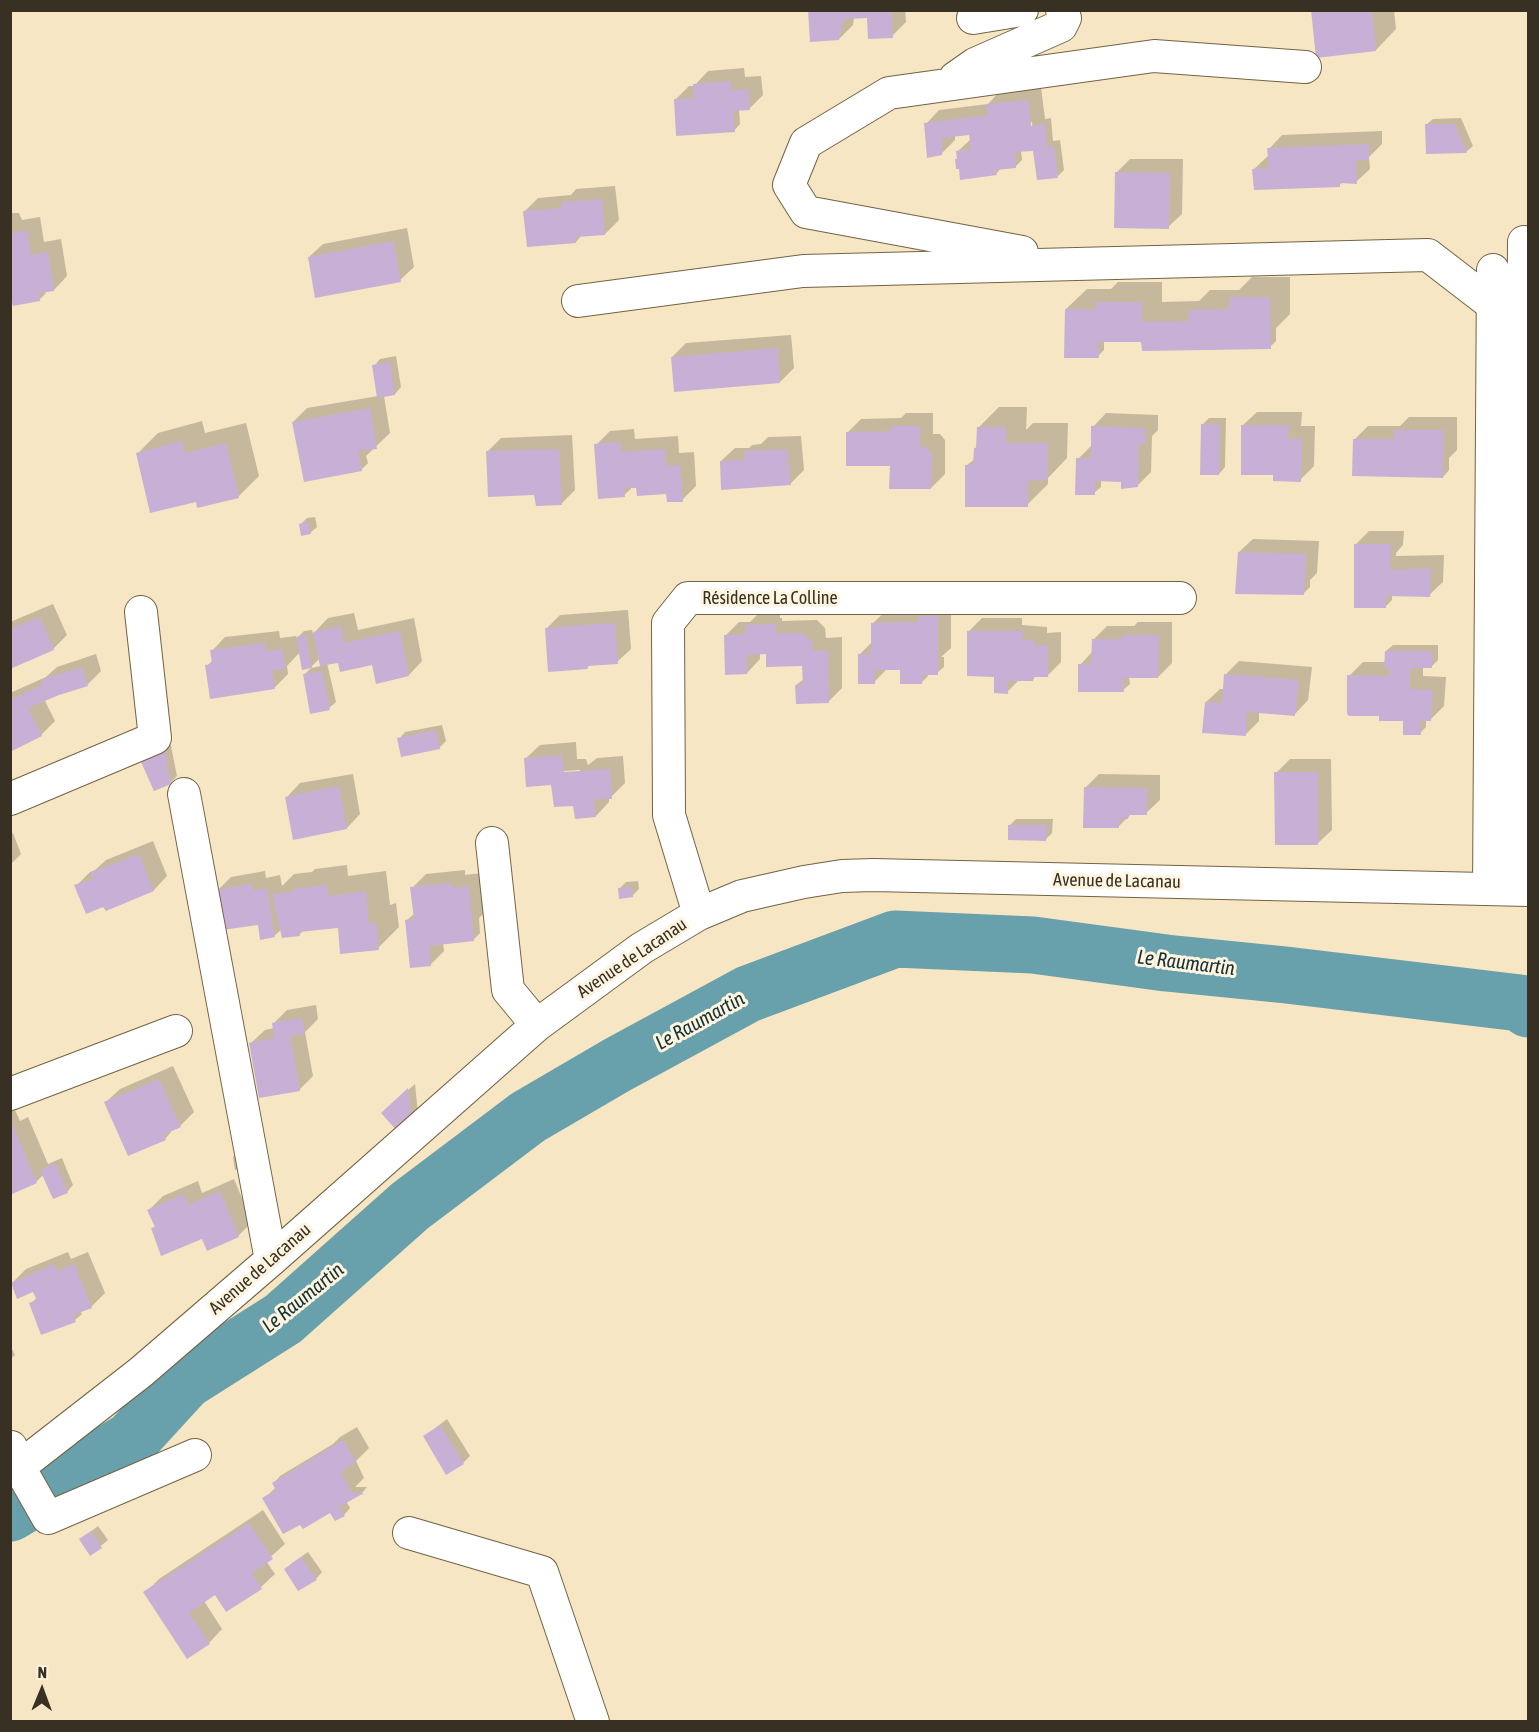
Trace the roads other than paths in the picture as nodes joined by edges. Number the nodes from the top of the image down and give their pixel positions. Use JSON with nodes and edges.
{"nodes":[{"id":1,"x":1022,"y":10,"type":"edge"},
{"id":2,"x":1062,"y":10,"type":"edge"},
{"id":3,"x":973,"y":18,"type":"dead end"},
{"id":4,"x":1305,"y":67,"type":"dead end"},
{"id":5,"x":944,"y":85,"type":"junction"},
{"id":6,"x":1524,"y":242,"type":"dead end"},
{"id":7,"x":1085,"y":263,"type":"junction"},
{"id":8,"x":1493,"y":270,"type":"dead end"},
{"id":9,"x":578,"y":301,"type":"dead end"},
{"id":10,"x":1493,"y":305,"type":"junction"},
{"id":11,"x":1525,"y":554,"type":"edge"},
{"id":12,"x":1180,"y":598,"type":"dead end"},
{"id":13,"x":141,"y":612,"type":"dead end"},
{"id":14,"x":1525,"y":708,"type":"edge"},
{"id":15,"x":184,"y":794,"type":"dead end"},
{"id":16,"x":10,"y":799,"type":"edge"},
{"id":17,"x":492,"y":843,"type":"dead end"},
{"id":18,"x":1489,"y":889,"type":"junction"},
{"id":19,"x":1524,"y":889,"type":"edge"},
{"id":20,"x":699,"y":914,"type":"junction"},
{"id":21,"x":537,"y":1025,"type":"junction"},
{"id":22,"x":176,"y":1031,"type":"dead end"},
{"id":23,"x":10,"y":1094,"type":"edge"},
{"id":24,"x":271,"y":1260,"type":"junction"},
{"id":25,"x":195,"y":1455,"type":"dead end"},
{"id":26,"x":13,"y":1462,"type":"edge"},
{"id":27,"x":409,"y":1533,"type":"dead end"},
{"id":28,"x":593,"y":1722,"type":"edge"}],
"edges":[{"from":1,"to":3,"type":"street"},
{"from":2,"to":5,"type":"street"},
{"from":4,"to":5,"type":"street"},
{"from":5,"to":7,"type":"street"},
{"from":6,"to":11,"type":"street"},
{"from":7,"to":9,"type":"street"},
{"from":7,"to":10,"type":"street"},
{"from":8,"to":10,"type":"street"},
{"from":10,"to":18,"type":"street"},
{"from":11,"to":14,"type":"street"},
{"from":12,"to":20,"type":"street","name":"Résidence La Colline"},
{"from":13,"to":16,"type":"street"},
{"from":14,"to":19,"type":"street"},
{"from":15,"to":24,"type":"street"},
{"from":17,"to":21,"type":"street"},
{"from":18,"to":19,"type":"street","name":"Avenue de Lacanau"},
{"from":18,"to":20,"type":"street","name":"Avenue de Lacanau"},
{"from":20,"to":21,"type":"street","name":"Avenue de Lacanau"},
{"from":21,"to":24,"type":"street","name":"Avenue de Lacanau"},
{"from":22,"to":23,"type":"street"},
{"from":24,"to":26,"type":"street","name":"Avenue de Lacanau"},
{"from":25,"to":26,"type":"street"},
{"from":27,"to":28,"type":"street"}]}
